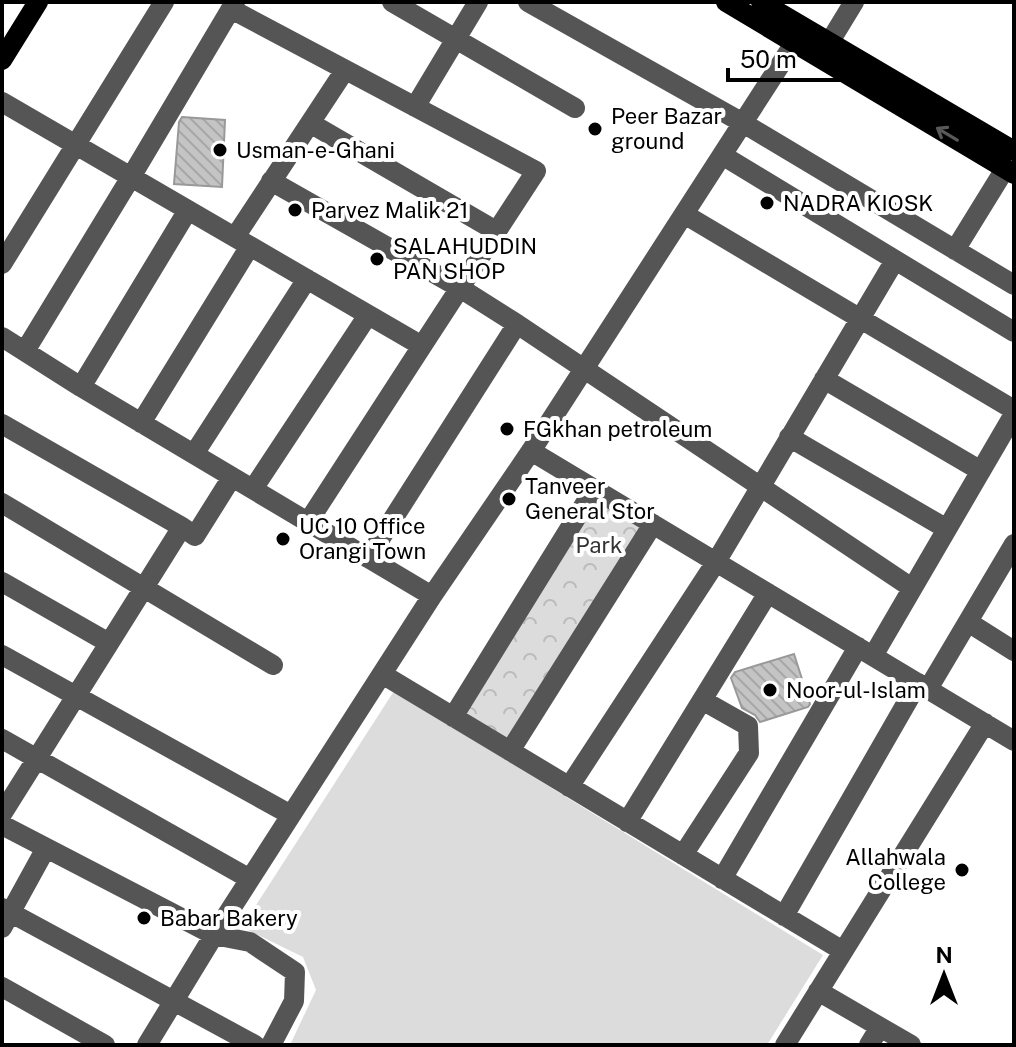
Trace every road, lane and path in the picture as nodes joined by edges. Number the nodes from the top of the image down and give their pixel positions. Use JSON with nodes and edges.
{"nodes":[{"id":1,"x":38,"y":2,"type":"edge"},
{"id":2,"x":164,"y":2,"type":"edge"},
{"id":3,"x":392,"y":2,"type":"edge"},
{"id":4,"x":478,"y":2,"type":"edge"},
{"id":5,"x":528,"y":2,"type":"edge"},
{"id":6,"x":726,"y":2,"type":"edge"},
{"id":7,"x":761,"y":2,"type":"edge"},
{"id":8,"x":854,"y":2,"type":"edge"},
{"id":9,"x":233,"y":6,"type":"edge"},
{"id":10,"x":456,"y":39,"type":"junction"},
{"id":11,"x":795,"y":42,"type":"junction"},
{"id":12,"x":829,"y":43,"type":"junction"},
{"id":13,"x":2,"y":60,"type":"edge"},
{"id":14,"x":345,"y":70,"type":"junction"},
{"id":15,"x":2,"y":102,"type":"edge"},
{"id":16,"x":415,"y":107,"type":"junction"},
{"id":17,"x":575,"y":108,"type":"dead end"},
{"id":18,"x":310,"y":123,"type":"junction"},
{"id":19,"x":743,"y":123,"type":"junction"},
{"id":20,"x":76,"y":145,"type":"junction"},
{"id":21,"x":722,"y":155,"type":"junction"},
{"id":22,"x":1011,"y":165,"type":"edge"},
{"id":23,"x":131,"y":177,"type":"junction"},
{"id":24,"x":271,"y":181,"type":"junction"},
{"id":25,"x":188,"y":210,"type":"junction"},
{"id":26,"x":684,"y":214,"type":"junction"},
{"id":27,"x":496,"y":231,"type":"junction"},
{"id":28,"x":243,"y":242,"type":"junction"},
{"id":29,"x":955,"y":250,"type":"junction"},
{"id":30,"x":895,"y":260,"type":"junction"},
{"id":31,"x":2,"y":264,"type":"edge"},
{"id":32,"x":307,"y":279,"type":"junction"},
{"id":33,"x":1014,"y":285,"type":"edge"},
{"id":34,"x":460,"y":288,"type":"junction"},
{"id":35,"x":368,"y":315,"type":"junction"},
{"id":36,"x":860,"y":318,"type":"junction"},
{"id":37,"x":517,"y":324,"type":"junction"},
{"id":38,"x":1014,"y":332,"type":"edge"},
{"id":39,"x":2,"y":337,"type":"edge"},
{"id":40,"x":422,"y":346,"type":"junction"},
{"id":41,"x":25,"y":351,"type":"junction"},
{"id":42,"x":583,"y":368,"type":"junction"},
{"id":43,"x":824,"y":379,"type":"junction"},
{"id":44,"x":81,"y":387,"type":"junction"},
{"id":45,"x":1014,"y":412,"type":"edge"},
{"id":46,"x":141,"y":423,"type":"junction"},
{"id":47,"x":2,"y":424,"type":"edge"},
{"id":48,"x":789,"y":437,"type":"junction"},
{"id":49,"x":531,"y":451,"type":"junction"},
{"id":50,"x":194,"y":454,"type":"junction"},
{"id":51,"x":981,"y":471,"type":"junction"},
{"id":52,"x":232,"y":477,"type":"junction"},
{"id":53,"x":760,"y":487,"type":"junction"},
{"id":54,"x":253,"y":489,"type":"junction"},
{"id":55,"x":594,"y":489,"type":"junction"},
{"id":56,"x":2,"y":503,"type":"edge"},
{"id":57,"x":308,"y":522,"type":"junction"},
{"id":58,"x":653,"y":524,"type":"junction"},
{"id":59,"x":182,"y":527,"type":"junction"},
{"id":60,"x":947,"y":529,"type":"junction"},
{"id":61,"x":1014,"y":544,"type":"edge"},
{"id":62,"x":368,"y":558,"type":"junction"},
{"id":63,"x":716,"y":562,"type":"junction"},
{"id":64,"x":1007,"y":570,"type":"edge"},
{"id":65,"x":2,"y":582,"type":"edge"},
{"id":66,"x":145,"y":587,"type":"junction"},
{"id":67,"x":912,"y":588,"type":"junction"},
{"id":68,"x":768,"y":593,"type":"junction"},
{"id":69,"x":432,"y":596,"type":"junction"},
{"id":70,"x":968,"y":622,"type":"junction"},
{"id":71,"x":109,"y":643,"type":"junction"},
{"id":72,"x":865,"y":651,"type":"junction"},
{"id":73,"x":1014,"y":651,"type":"edge"},
{"id":74,"x":2,"y":655,"type":"edge"},
{"id":75,"x":273,"y":665,"type":"dead end"},
{"id":76,"x":382,"y":674,"type":"junction"},
{"id":77,"x":923,"y":686,"type":"junction"},
{"id":78,"x":76,"y":696,"type":"junction"},
{"id":79,"x":702,"y":700,"type":"junction"},
{"id":80,"x":453,"y":717,"type":"junction"},
{"id":81,"x":985,"y":723,"type":"junction"},
{"id":82,"x":2,"y":739,"type":"edge"},
{"id":83,"x":1014,"y":741,"type":"edge"},
{"id":84,"x":510,"y":751,"type":"junction"},
{"id":85,"x":37,"y":759,"type":"junction"},
{"id":86,"x":569,"y":787,"type":"junction"},
{"id":87,"x":2,"y":814,"type":"edge"},
{"id":88,"x":291,"y":815,"type":"junction"},
{"id":89,"x":627,"y":822,"type":"junction"},
{"id":90,"x":2,"y":825,"type":"edge"},
{"id":91,"x":46,"y":848,"type":"junction"},
{"id":92,"x":683,"y":855,"type":"junction"},
{"id":93,"x":250,"y":879,"type":"junction"},
{"id":94,"x":722,"y":879,"type":"junction"},
{"id":95,"x":5,"y":916,"type":"edge"},
{"id":96,"x":784,"y":916,"type":"junction"},
{"id":97,"x":214,"y":935,"type":"junction"},
{"id":98,"x":843,"y":951,"type":"junction"},
{"id":99,"x":2,"y":987,"type":"edge"},
{"id":100,"x":818,"y":991,"type":"junction"},
{"id":101,"x":174,"y":1001,"type":"junction"},
{"id":102,"x":874,"y":1036,"type":"edge"},
{"id":103,"x":105,"y":1045,"type":"edge"},
{"id":104,"x":147,"y":1045,"type":"edge"},
{"id":105,"x":255,"y":1045,"type":"edge"},
{"id":106,"x":271,"y":1045,"type":"edge"},
{"id":107,"x":785,"y":1045,"type":"edge"},
{"id":108,"x":911,"y":1045,"type":"edge"}],
"edges":[{"from":1,"to":13,"type":"main road"},
{"from":2,"to":20,"type":"street"},
{"from":3,"to":10,"type":"street"},
{"from":4,"to":10,"type":"street"},
{"from":5,"to":19,"type":"street"},
{"from":6,"to":11,"type":"main road"},
{"from":7,"to":12,"type":"main road"},
{"from":8,"to":12,"type":"street"},
{"from":9,"to":14,"type":"street"},
{"from":9,"to":23,"type":"street"},
{"from":10,"to":16,"type":"street"},
{"from":10,"to":17,"type":"street"},
{"from":11,"to":19,"type":"street"},
{"from":22,"to":11,"type":"main road","one_way":true},
{"from":12,"to":22,"type":"main road"},
{"from":14,"to":16,"type":"street"},
{"from":14,"to":18,"type":"street"},
{"from":15,"to":20,"type":"street"},
{"from":16,"to":27,"type":"street"},
{"from":18,"to":24,"type":"street"},
{"from":18,"to":27,"type":"street"},
{"from":19,"to":21,"type":"street"},
{"from":19,"to":29,"type":"street"},
{"from":20,"to":23,"type":"street"},
{"from":20,"to":31,"type":"street"},
{"from":21,"to":26,"type":"street"},
{"from":21,"to":30,"type":"street"},
{"from":22,"to":29,"type":"street"},
{"from":23,"to":25,"type":"street"},
{"from":23,"to":41,"type":"street"},
{"from":24,"to":28,"type":"street"},
{"from":24,"to":34,"type":"street"},
{"from":25,"to":28,"type":"street"},
{"from":25,"to":44,"type":"street"},
{"from":26,"to":36,"type":"street"},
{"from":26,"to":42,"type":"street"},
{"from":27,"to":34,"type":"street"},
{"from":28,"to":32,"type":"street"},
{"from":28,"to":46,"type":"street"},
{"from":29,"to":33,"type":"street"},
{"from":30,"to":36,"type":"street"},
{"from":30,"to":38,"type":"street"},
{"from":32,"to":35,"type":"street"},
{"from":32,"to":50,"type":"street"},
{"from":34,"to":37,"type":"street"},
{"from":34,"to":40,"type":"street"},
{"from":35,"to":40,"type":"street"},
{"from":35,"to":54,"type":"street"},
{"from":36,"to":43,"type":"street"},
{"from":36,"to":45,"type":"street"},
{"from":37,"to":42,"type":"street"},
{"from":37,"to":62,"type":"street"},
{"from":39,"to":41,"type":"street"},
{"from":40,"to":57,"type":"street"},
{"from":41,"to":44,"type":"street"},
{"from":42,"to":49,"type":"street"},
{"from":42,"to":53,"type":"street"},
{"from":43,"to":48,"type":"street"},
{"from":43,"to":51,"type":"street"},
{"from":44,"to":46,"type":"street"},
{"from":45,"to":51,"type":"street"},
{"from":46,"to":50,"type":"street"},
{"from":47,"to":59,"type":"street"},
{"from":48,"to":53,"type":"street"},
{"from":48,"to":60,"type":"street"},
{"from":49,"to":55,"type":"street"},
{"from":49,"to":69,"type":"street"},
{"from":50,"to":52,"type":"street"},
{"from":51,"to":60,"type":"street"},
{"from":52,"to":54,"type":"street"},
{"from":52,"to":59,"type":"street"},
{"from":53,"to":63,"type":"street"},
{"from":53,"to":67,"type":"street"},
{"from":54,"to":57,"type":"street"},
{"from":55,"to":58,"type":"street"},
{"from":55,"to":80,"type":"street"},
{"from":56,"to":66,"type":"street"},
{"from":57,"to":62,"type":"street"},
{"from":58,"to":63,"type":"street"},
{"from":58,"to":84,"type":"street"},
{"from":59,"to":66,"type":"street"},
{"from":60,"to":67,"type":"street"},
{"from":61,"to":64,"type":"street"},
{"from":62,"to":69,"type":"street"},
{"from":63,"to":68,"type":"street"},
{"from":63,"to":86,"type":"street"},
{"from":64,"to":70,"type":"street"},
{"from":65,"to":71,"type":"street"},
{"from":66,"to":71,"type":"street"},
{"from":66,"to":75,"type":"street"},
{"from":67,"to":72,"type":"street"},
{"from":68,"to":72,"type":"street"},
{"from":68,"to":79,"type":"street"},
{"from":69,"to":76,"type":"street"},
{"from":70,"to":73,"type":"street"},
{"from":70,"to":77,"type":"street"},
{"from":71,"to":78,"type":"street"},
{"from":72,"to":77,"type":"street"},
{"from":72,"to":94,"type":"street"},
{"from":74,"to":78,"type":"street"},
{"from":76,"to":80,"type":"street"},
{"from":76,"to":88,"type":"street"},
{"from":77,"to":81,"type":"street"},
{"from":77,"to":96,"type":"street"},
{"from":78,"to":85,"type":"street"},
{"from":78,"to":88,"type":"street"},
{"from":79,"to":89,"type":"street"},
{"from":79,"to":92,"type":"street"},
{"from":80,"to":84,"type":"street"},
{"from":81,"to":83,"type":"street"},
{"from":81,"to":98,"type":"street"},
{"from":82,"to":85,"type":"street"},
{"from":84,"to":86,"type":"street"},
{"from":85,"to":87,"type":"street"},
{"from":85,"to":93,"type":"street"},
{"from":86,"to":89,"type":"street"},
{"from":88,"to":93,"type":"street"},
{"from":89,"to":92,"type":"street"},
{"from":90,"to":91,"type":"street"},
{"from":91,"to":95,"type":"street"},
{"from":91,"to":97,"type":"street"},
{"from":92,"to":94,"type":"street"},
{"from":93,"to":97,"type":"street"},
{"from":94,"to":96,"type":"street"},
{"from":95,"to":101,"type":"street"},
{"from":96,"to":98,"type":"street"},
{"from":97,"to":101,"type":"street"},
{"from":97,"to":106,"type":"street"},
{"from":98,"to":100,"type":"street"},
{"from":99,"to":103,"type":"street"},
{"from":100,"to":102,"type":"street"},
{"from":100,"to":107,"type":"street"},
{"from":101,"to":104,"type":"street"},
{"from":101,"to":105,"type":"street"},
{"from":102,"to":108,"type":"street"}]}
